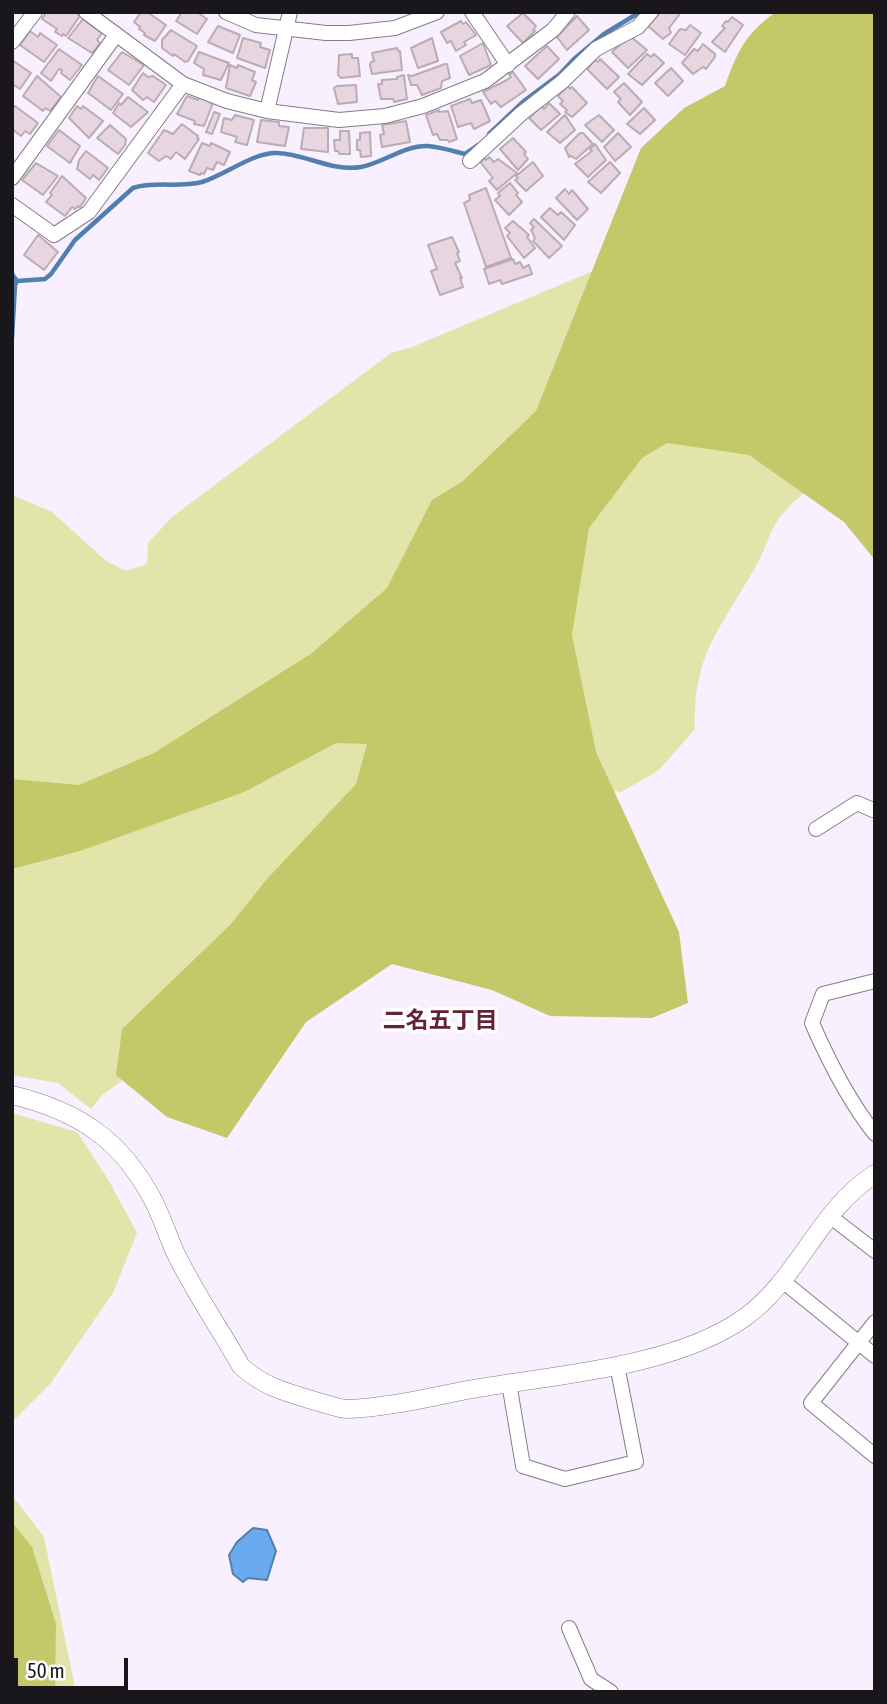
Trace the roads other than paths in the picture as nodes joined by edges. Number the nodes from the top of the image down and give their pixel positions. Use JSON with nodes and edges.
{"nodes":[{"id":1,"x":34,"y":12,"type":"edge"},
{"id":2,"x":86,"y":12,"type":"edge"},
{"id":3,"x":226,"y":12,"type":"edge"},
{"id":4,"x":290,"y":12,"type":"edge"},
{"id":5,"x":437,"y":12,"type":"edge"},
{"id":6,"x":472,"y":12,"type":"edge"},
{"id":7,"x":568,"y":12,"type":"edge"},
{"id":8,"x":651,"y":12,"type":"edge"},
{"id":9,"x":286,"y":29,"type":"junction"},
{"id":10,"x":116,"y":35,"type":"junction"},
{"id":11,"x":12,"y":42,"type":"edge"},
{"id":12,"x":508,"y":65,"type":"junction"},
{"id":13,"x":183,"y":84,"type":"junction"},
{"id":14,"x":267,"y":111,"type":"junction"},
{"id":15,"x":470,"y":161,"type":"dead end"},
{"id":16,"x":12,"y":178,"type":"edge"},
{"id":17,"x":12,"y":205,"type":"edge"},
{"id":18,"x":874,"y":810,"type":"edge"},
{"id":19,"x":816,"y":830,"type":"dead end"},
{"id":20,"x":875,"y":981,"type":"edge"},
{"id":21,"x":12,"y":1095,"type":"edge"},
{"id":22,"x":875,"y":1134,"type":"edge"},
{"id":23,"x":875,"y":1174,"type":"edge"},
{"id":24,"x":831,"y":1217,"type":"junction"},
{"id":25,"x":875,"y":1251,"type":"edge"},
{"id":26,"x":783,"y":1282,"type":"junction"},
{"id":27,"x":875,"y":1322,"type":"edge"},
{"id":28,"x":859,"y":1343,"type":"junction"},
{"id":29,"x":875,"y":1356,"type":"edge"},
{"id":30,"x":617,"y":1365,"type":"junction"},
{"id":31,"x":509,"y":1383,"type":"junction"},
{"id":32,"x":875,"y":1456,"type":"edge"},
{"id":33,"x":569,"y":1628,"type":"dead end"},
{"id":34,"x":611,"y":1692,"type":"edge"}],
"edges":[{"from":1,"to":11,"type":"street"},
{"from":2,"to":10,"type":"street"},
{"from":3,"to":9,"type":"street"},
{"from":4,"to":9,"type":"street"},
{"from":5,"to":9,"type":"street"},
{"from":6,"to":12,"type":"street"},
{"from":7,"to":12,"type":"street"},
{"from":8,"to":15,"type":"street"},
{"from":9,"to":14,"type":"street"},
{"from":10,"to":13,"type":"street"},
{"from":10,"to":16,"type":"street"},
{"from":12,"to":14,"type":"street"},
{"from":13,"to":14,"type":"street"},
{"from":13,"to":17,"type":"street"},
{"from":18,"to":19,"type":"street"},
{"from":20,"to":22,"type":"street"},
{"from":21,"to":31,"type":"street"},
{"from":23,"to":24,"type":"street"},
{"from":24,"to":25,"type":"street"},
{"from":24,"to":26,"type":"street"},
{"from":26,"to":28,"type":"street"},
{"from":26,"to":30,"type":"street"},
{"from":27,"to":28,"type":"street"},
{"from":28,"to":29,"type":"street"},
{"from":28,"to":32,"type":"street"},
{"from":30,"to":31,"type":"street"},
{"from":30,"to":31,"type":"street"},
{"from":33,"to":34,"type":"street"}]}
